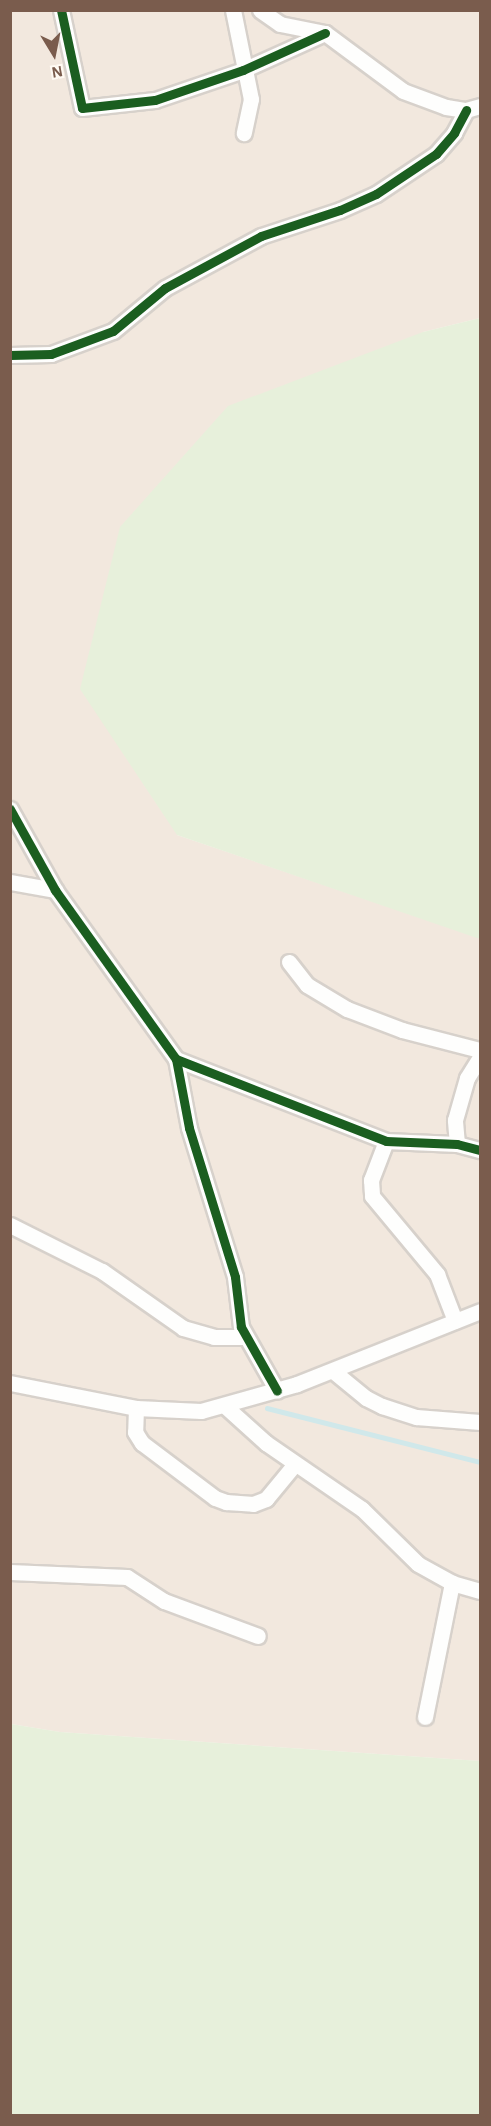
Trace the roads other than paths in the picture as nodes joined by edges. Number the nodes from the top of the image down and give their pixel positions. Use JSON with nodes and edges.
{"nodes":[{"id":1,"x":61,"y":10,"type":"edge"},
{"id":2,"x":233,"y":10,"type":"edge"},
{"id":3,"x":260,"y":10,"type":"edge"},
{"id":4,"x":325,"y":33,"type":"junction"},
{"id":5,"x":243,"y":70,"type":"junction"},
{"id":6,"x":473,"y":108,"type":"edge"},
{"id":7,"x":244,"y":133,"type":"dead end"},
{"id":8,"x":10,"y":354,"type":"edge"},
{"id":9,"x":10,"y":809,"type":"edge"},
{"id":10,"x":10,"y":882,"type":"edge"},
{"id":11,"x":55,"y":890,"type":"junction"},
{"id":12,"x":289,"y":962,"type":"dead end"},
{"id":13,"x":480,"y":1050,"type":"edge"},
{"id":14,"x":480,"y":1057,"type":"edge"},
{"id":15,"x":176,"y":1059,"type":"junction"},
{"id":16,"x":386,"y":1141,"type":"junction"},
{"id":17,"x":457,"y":1144,"type":"junction"},
{"id":18,"x":480,"y":1150,"type":"edge"},
{"id":19,"x":10,"y":1225,"type":"edge"},
{"id":20,"x":480,"y":1311,"type":"edge"},
{"id":21,"x":455,"y":1321,"type":"junction"},
{"id":22,"x":245,"y":1337,"type":"junction"},
{"id":23,"x":333,"y":1371,"type":"junction"},
{"id":24,"x":10,"y":1383,"type":"edge"},
{"id":25,"x":277,"y":1391,"type":"junction"},
{"id":26,"x":226,"y":1407,"type":"junction"},
{"id":27,"x":136,"y":1408,"type":"junction"},
{"id":28,"x":480,"y":1422,"type":"edge"},
{"id":29,"x":295,"y":1464,"type":"junction"},
{"id":30,"x":10,"y":1572,"type":"edge"},
{"id":31,"x":452,"y":1583,"type":"junction"},
{"id":32,"x":480,"y":1591,"type":"edge"},
{"id":33,"x":258,"y":1636,"type":"dead end"},
{"id":34,"x":425,"y":1717,"type":"dead end"}],
"edges":[{"from":1,"to":5,"type":"street"},
{"from":2,"to":5,"type":"street"},
{"from":3,"to":4,"type":"street"},
{"from":4,"to":5,"type":"street"},
{"from":4,"to":6,"type":"street"},
{"from":5,"to":7,"type":"street"},
{"from":6,"to":8,"type":"street"},
{"from":9,"to":11,"type":"street"},
{"from":10,"to":11,"type":"street"},
{"from":11,"to":15,"type":"street"},
{"from":12,"to":13,"type":"street"},
{"from":14,"to":17,"type":"street"},
{"from":15,"to":16,"type":"street"},
{"from":15,"to":22,"type":"street"},
{"from":16,"to":17,"type":"street"},
{"from":16,"to":21,"type":"street"},
{"from":17,"to":18,"type":"street"},
{"from":19,"to":22,"type":"street"},
{"from":20,"to":21,"type":"street"},
{"from":21,"to":23,"type":"street"},
{"from":22,"to":25,"type":"street"},
{"from":23,"to":25,"type":"street"},
{"from":23,"to":28,"type":"street"},
{"from":24,"to":27,"type":"street"},
{"from":25,"to":26,"type":"street"},
{"from":26,"to":27,"type":"street"},
{"from":26,"to":29,"type":"street"},
{"from":27,"to":29,"type":"street"},
{"from":29,"to":31,"type":"street"},
{"from":30,"to":33,"type":"street"},
{"from":31,"to":32,"type":"street"},
{"from":31,"to":34,"type":"street"}]}
